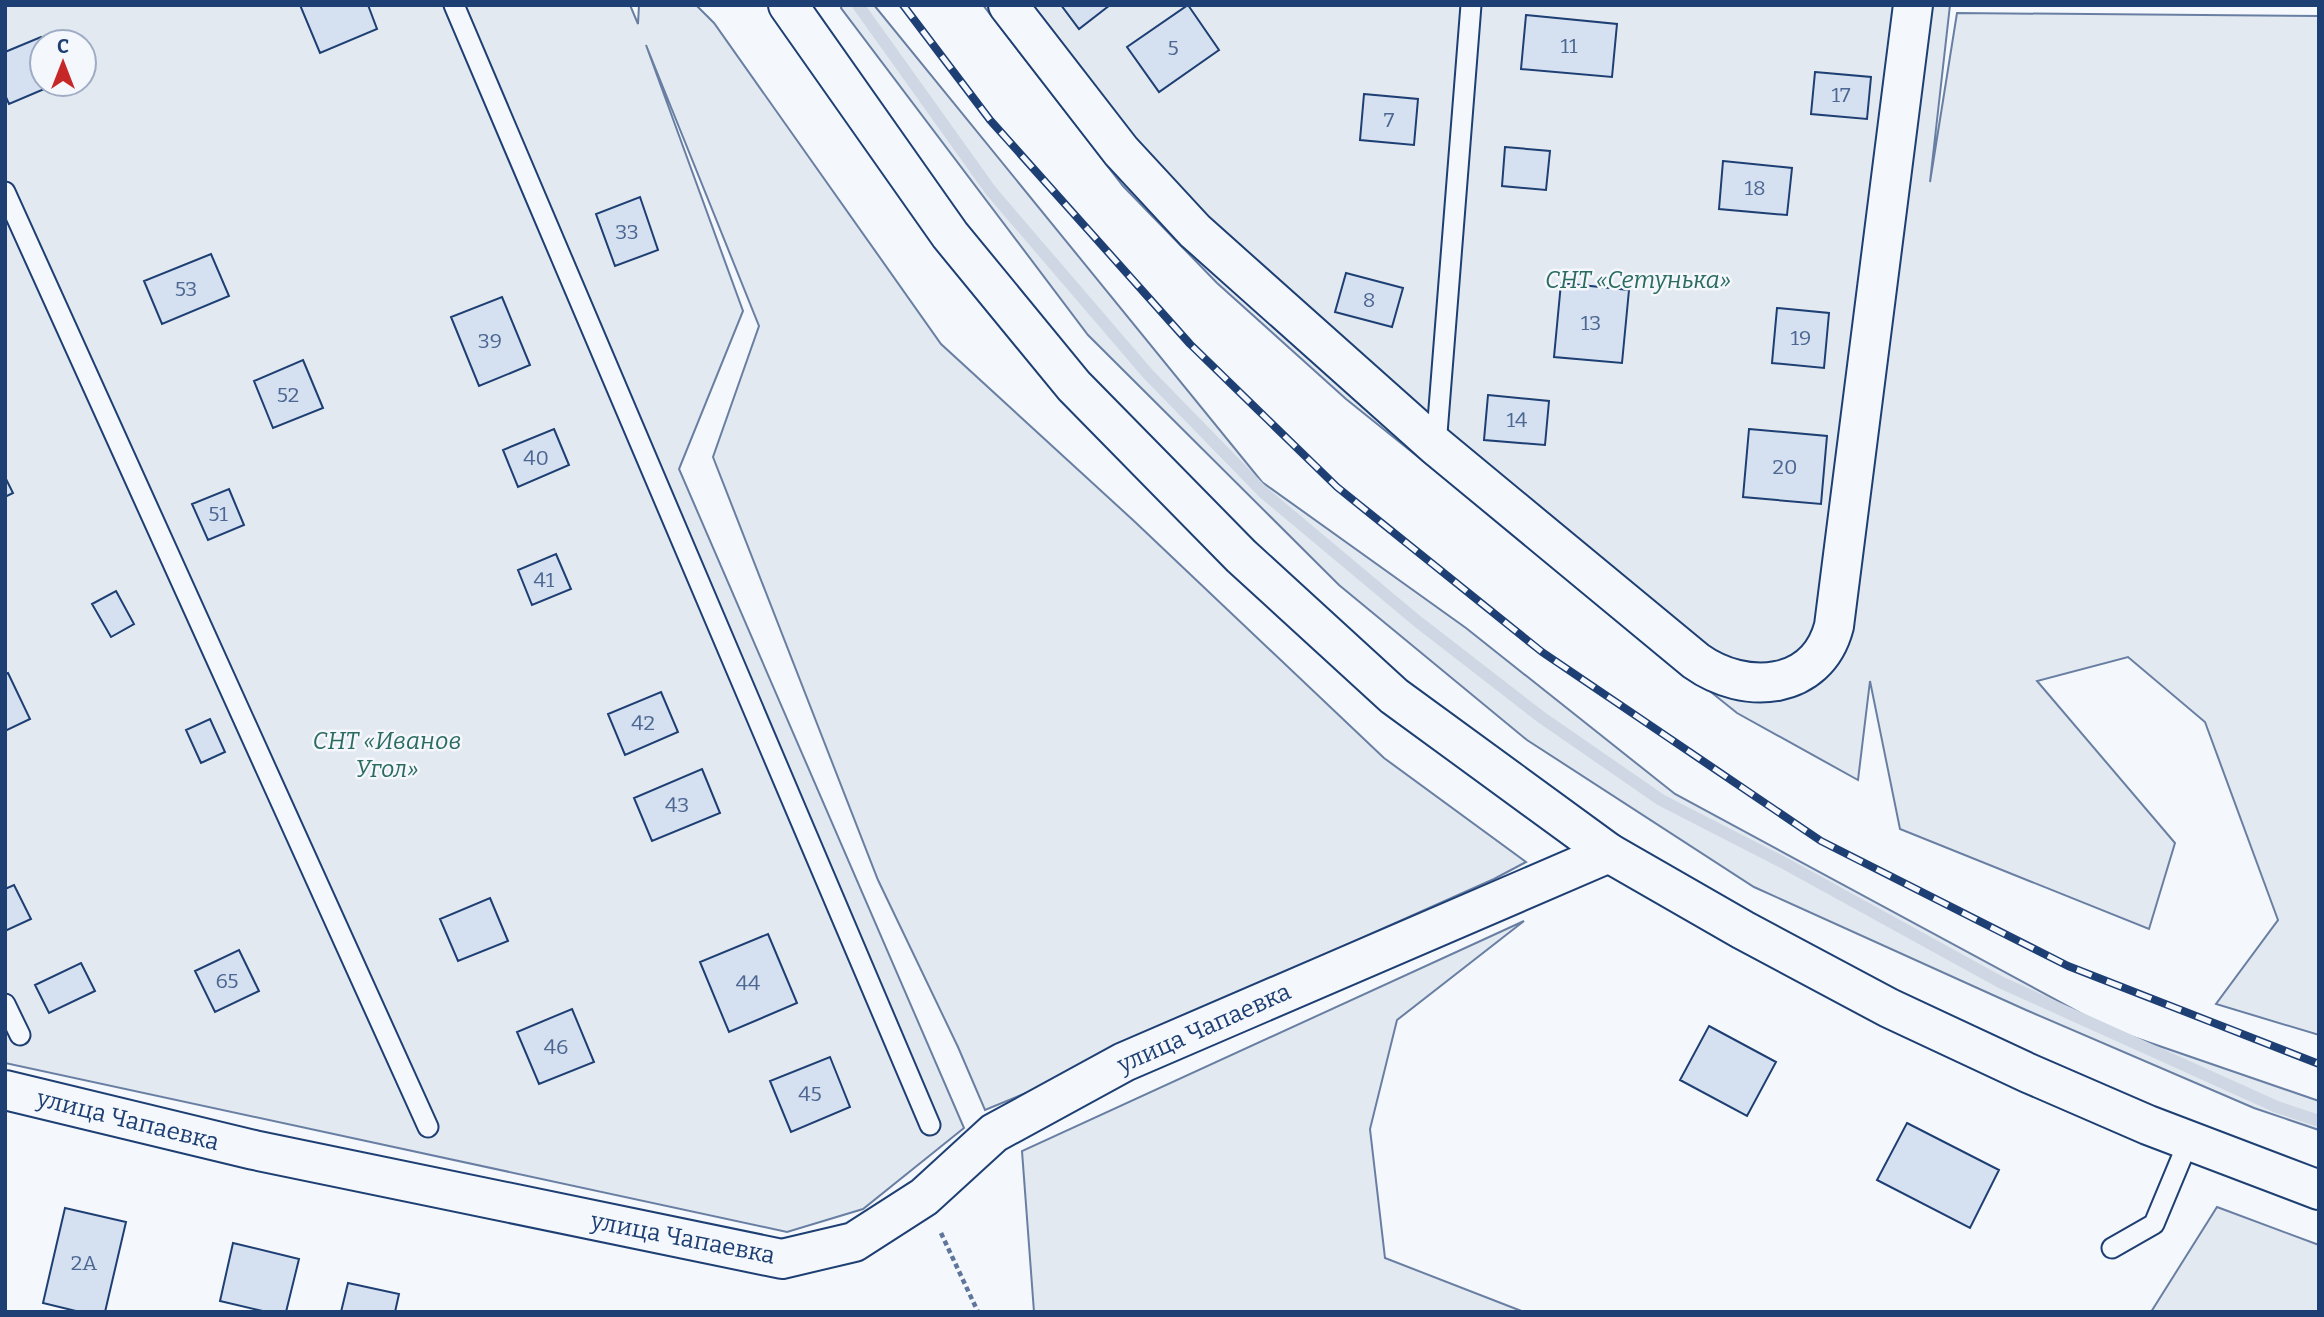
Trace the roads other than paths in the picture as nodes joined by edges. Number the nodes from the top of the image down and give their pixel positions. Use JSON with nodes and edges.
{"nodes":[{"id":1,"x":454,"y":5,"type":"edge"},
{"id":2,"x":788,"y":5,"type":"edge"},
{"id":3,"x":1008,"y":5,"type":"edge"},
{"id":4,"x":1471,"y":5,"type":"edge"},
{"id":5,"x":1913,"y":5,"type":"edge"},
{"id":6,"x":5,"y":192,"type":"edge"},
{"id":7,"x":1436,"y":446,"type":"junction"},
{"id":8,"x":1609,"y":853,"type":"junction"},
{"id":9,"x":5,"y":1004,"type":"edge"},
{"id":10,"x":20,"y":1035,"type":"dead end"},
{"id":11,"x":5,"y":1090,"type":"edge"},
{"id":12,"x":930,"y":1125,"type":"dead end"},
{"id":13,"x":428,"y":1127,"type":"dead end"},
{"id":14,"x":2189,"y":1140,"type":"junction"},
{"id":15,"x":2319,"y":1191,"type":"edge"},
{"id":16,"x":2112,"y":1248,"type":"dead end"}],
"edges":[{"from":1,"to":12,"type":"lane"},
{"from":2,"to":8,"type":"street"},
{"from":3,"to":7,"type":"street"},
{"from":4,"to":7,"type":"lane"},
{"from":5,"to":7,"type":"street"},
{"from":6,"to":13,"type":"lane"},
{"from":8,"to":11,"type":"street","name":"улица Чапаевка"},
{"from":8,"to":14,"type":"street"},
{"from":9,"to":10,"type":"lane"},
{"from":14,"to":15,"type":"street"},
{"from":14,"to":16,"type":"lane"}]}
